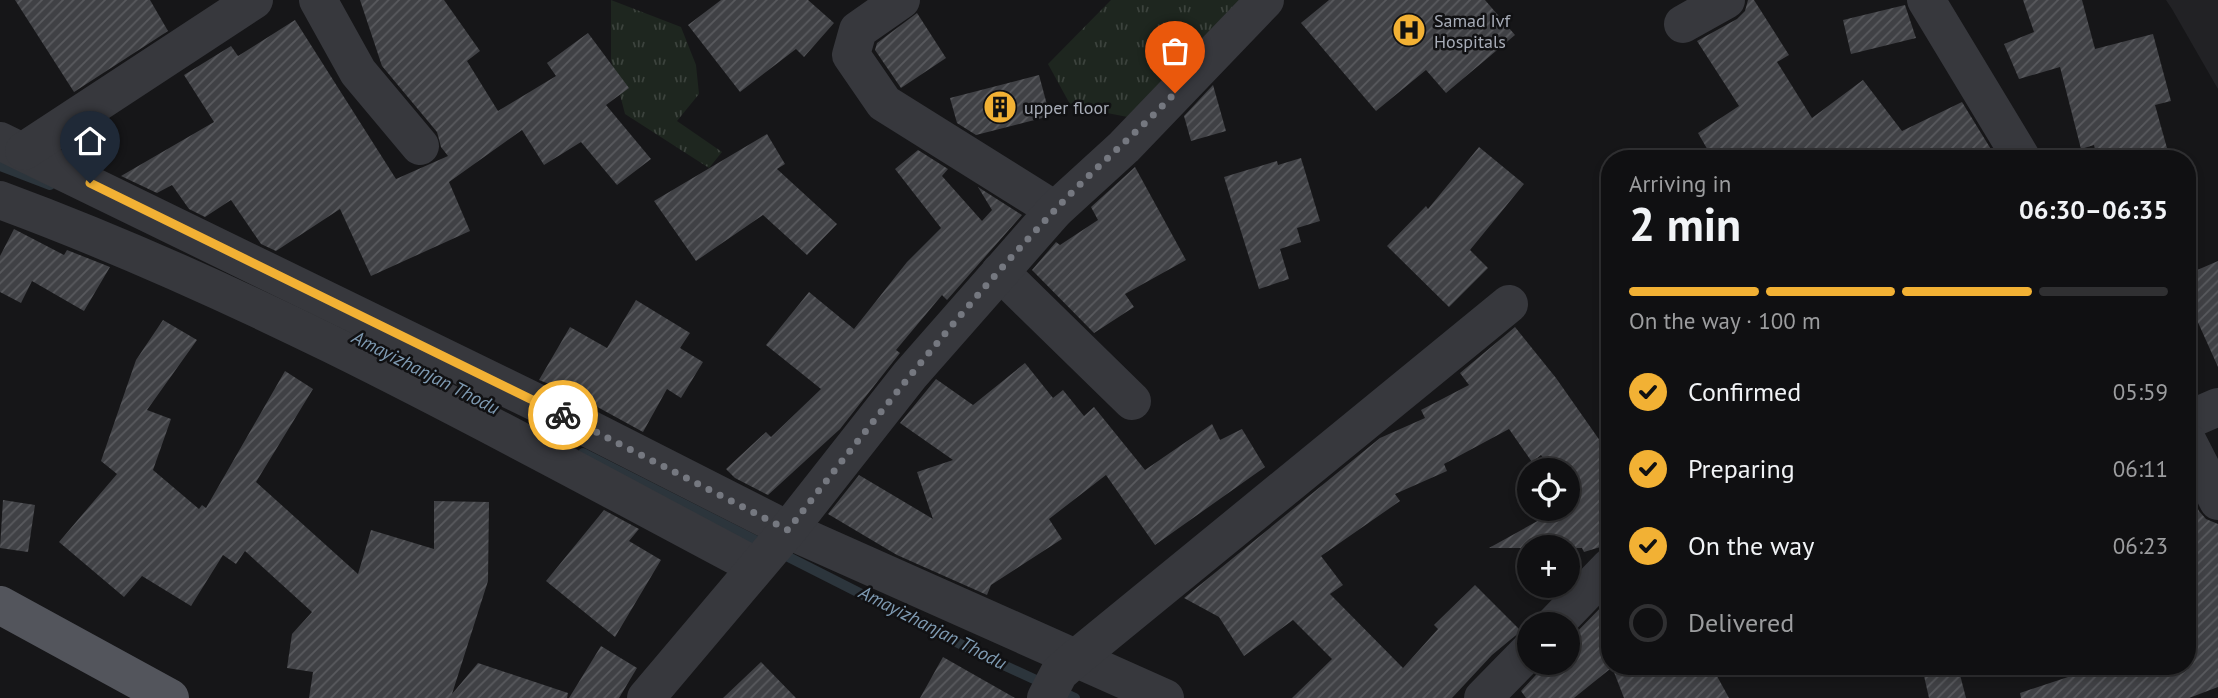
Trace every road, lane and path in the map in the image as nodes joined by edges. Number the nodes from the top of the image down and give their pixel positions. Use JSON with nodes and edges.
{"nodes":[{"id":1,"x":254,"y":0,"type":"edge"},
{"id":2,"x":318,"y":0,"type":"edge"},
{"id":3,"x":901,"y":0,"type":"edge"},
{"id":4,"x":1265,"y":0,"type":"edge"},
{"id":5,"x":1726,"y":0,"type":"edge"},
{"id":6,"x":1926,"y":0,"type":"edge"},
{"id":7,"x":1683,"y":24,"type":"dead end"},
{"id":8,"x":12,"y":146,"type":"edge"},
{"id":9,"x":420,"y":146,"type":"dead end"},
{"id":10,"x":2017,"y":150,"type":"edge"},
{"id":11,"x":0,"y":200,"type":"edge"},
{"id":12,"x":1055,"y":210,"type":"junction"},
{"id":13,"x":1000,"y":272,"type":"junction"},
{"id":14,"x":1510,"y":304,"type":"dead end"},
{"id":15,"x":1132,"y":401,"type":"dead end"},
{"id":16,"x":2218,"y":407,"type":"edge"},
{"id":17,"x":2196,"y":417,"type":"edge"},
{"id":18,"x":2196,"y":458,"type":"edge"},
{"id":19,"x":2218,"y":501,"type":"edge"},
{"id":20,"x":788,"y":530,"type":"junction"},
{"id":21,"x":755,"y":566,"type":"junction"},
{"id":22,"x":1601,"y":576,"type":"edge"},
{"id":23,"x":0,"y":605,"type":"edge"},
{"id":24,"x":1567,"y":612,"type":"edge"},
{"id":25,"x":1517,"y":663,"type":"edge"},
{"id":26,"x":1060,"y":677,"type":"edge"},
{"id":27,"x":151,"y":694,"type":"edge"},
{"id":28,"x":646,"y":698,"type":"edge"},
{"id":29,"x":1165,"y":698,"type":"edge"},
{"id":30,"x":1483,"y":698,"type":"edge"}],
"edges":[{"from":1,"to":8,"type":"street"},
{"from":2,"to":9,"type":"street"},
{"from":3,"to":12,"type":"street"},
{"from":4,"to":12,"type":"street"},
{"from":5,"to":7,"type":"street"},
{"from":6,"to":10,"type":"street"},
{"from":8,"to":20,"type":"street"},
{"from":11,"to":21,"type":"street"},
{"from":12,"to":13,"type":"street"},
{"from":13,"to":15,"type":"street"},
{"from":13,"to":20,"type":"street"},
{"from":14,"to":26,"type":"street"},
{"from":16,"to":17,"type":"street"},
{"from":18,"to":19,"type":"street"},
{"from":20,"to":21,"type":"street"},
{"from":20,"to":26,"type":"street"},
{"from":21,"to":28,"type":"street"},
{"from":22,"to":24,"type":"street"},
{"from":23,"to":27,"type":"main road"},
{"from":25,"to":30,"type":"street"},
{"from":26,"to":29,"type":"street"}]}
